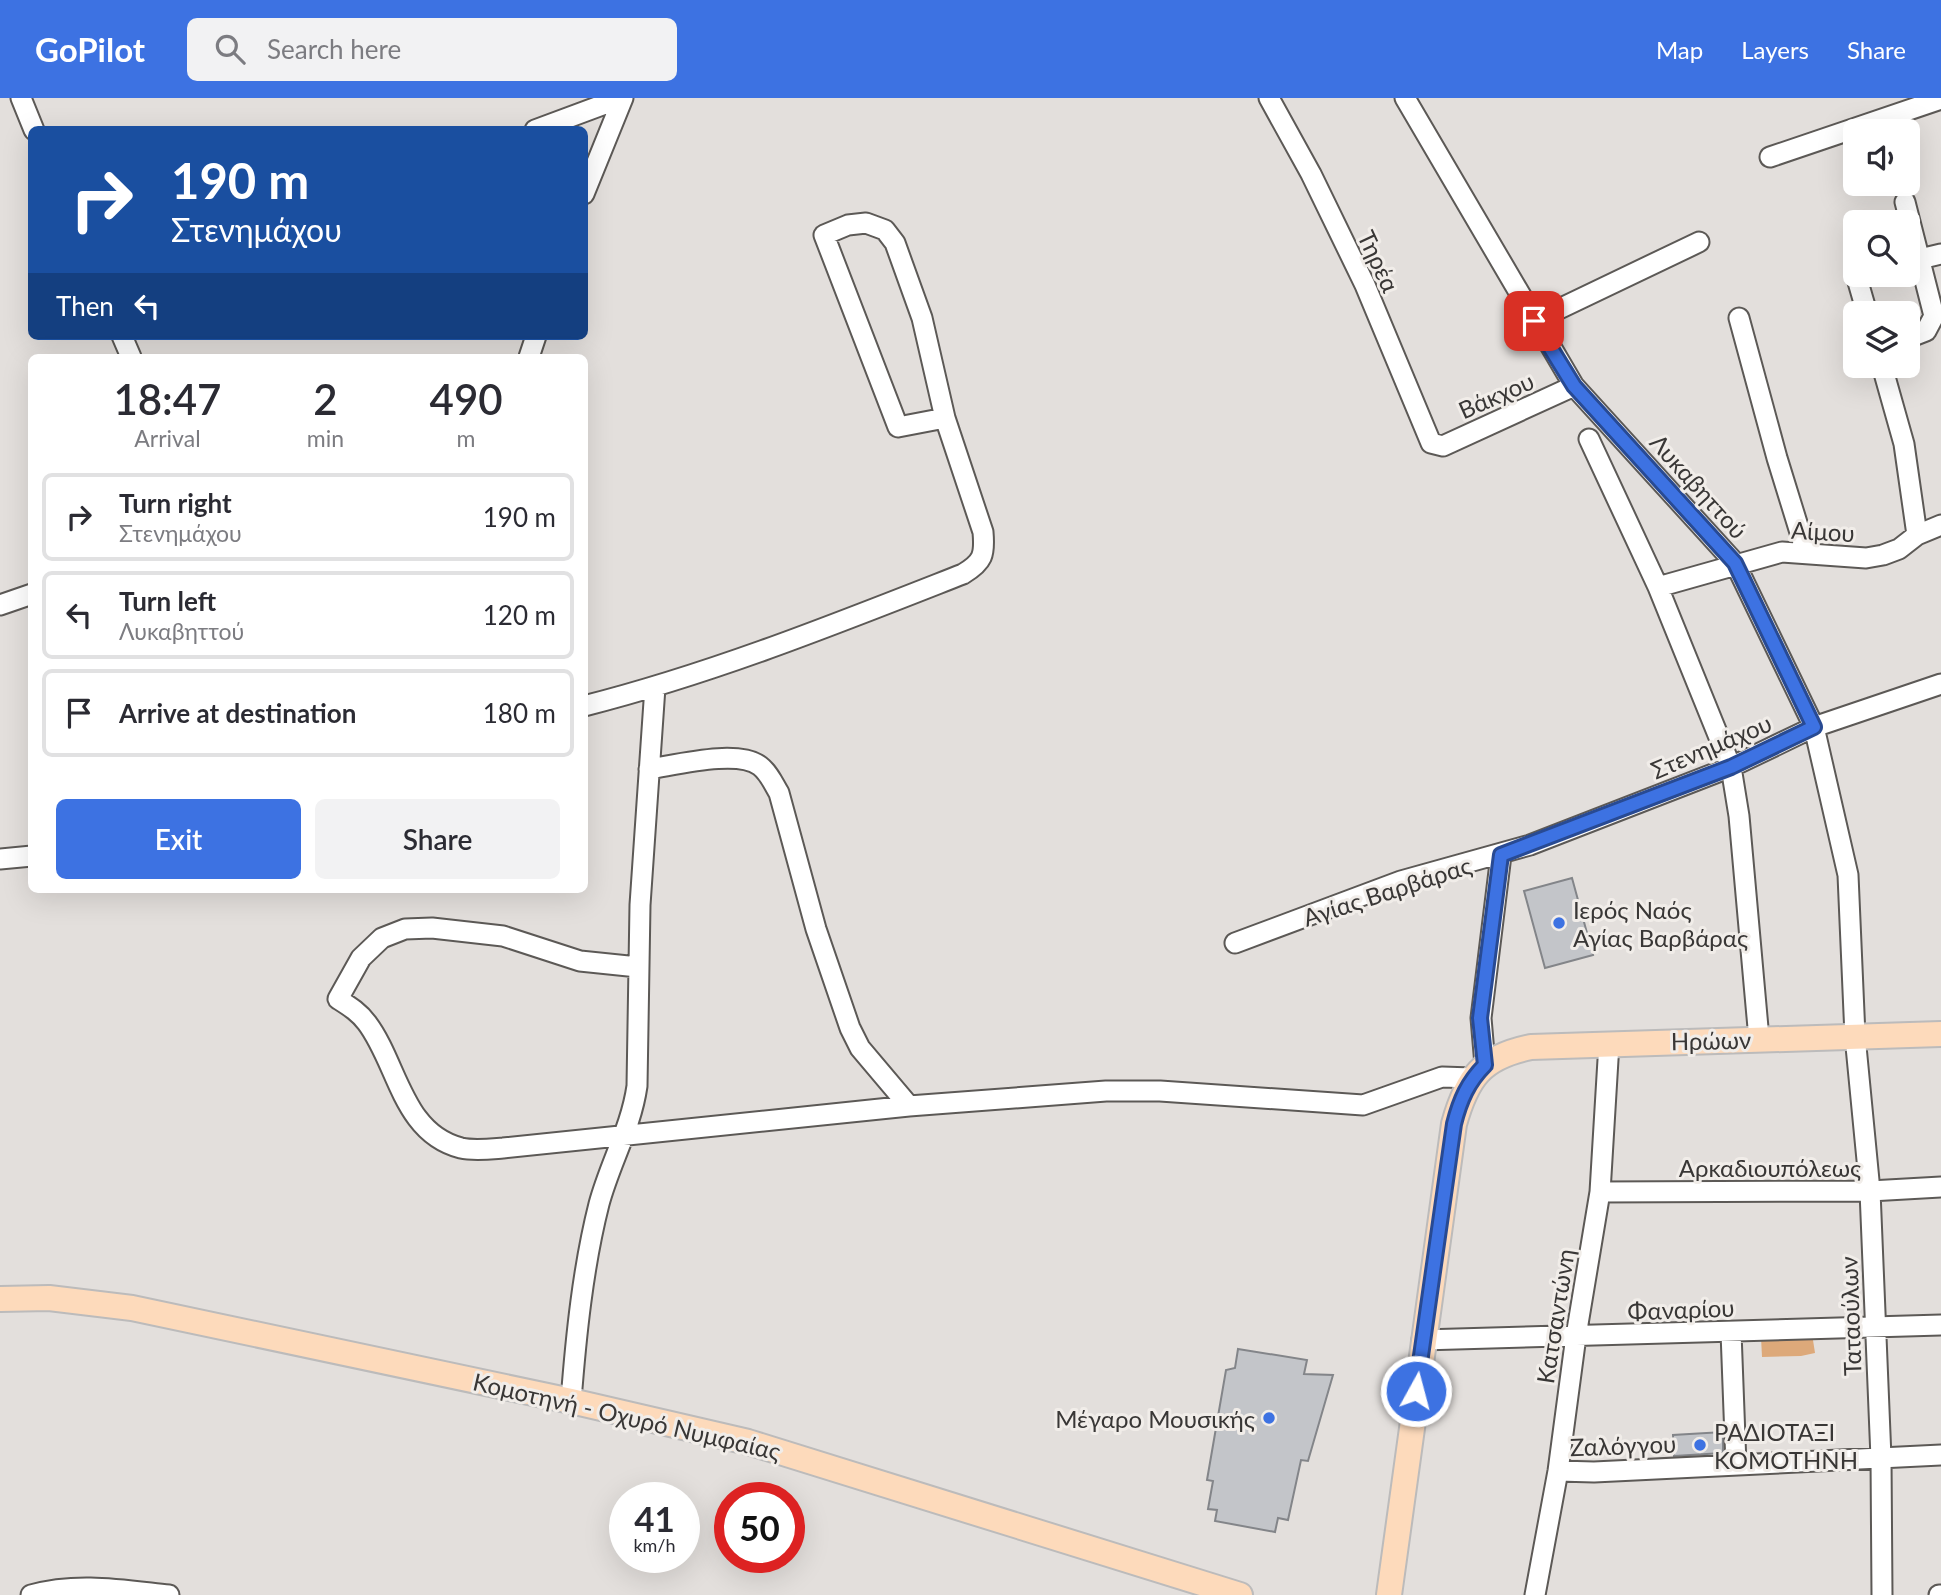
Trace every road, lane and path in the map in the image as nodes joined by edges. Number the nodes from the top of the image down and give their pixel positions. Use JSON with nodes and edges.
{"nodes":[{"id":1,"x":21,"y":98,"type":"edge"},
{"id":2,"x":622,"y":98,"type":"edge"},
{"id":3,"x":1269,"y":98,"type":"edge"},
{"id":4,"x":1405,"y":98,"type":"edge"},
{"id":5,"x":1941,"y":99,"type":"edge"},
{"id":6,"x":32,"y":126,"type":"edge"},
{"id":7,"x":547,"y":126,"type":"edge"},
{"id":8,"x":1770,"y":157,"type":"dead end"},
{"id":9,"x":588,"y":184,"type":"edge"},
{"id":10,"x":1905,"y":202,"type":"dead end"},
{"id":11,"x":1907,"y":210,"type":"edge"},
{"id":12,"x":1699,"y":242,"type":"dead end"},
{"id":13,"x":1941,"y":254,"type":"edge"},
{"id":14,"x":1920,"y":259,"type":"joint"},
{"id":15,"x":1739,"y":318,"type":"dead end"},
{"id":16,"x":1534,"y":321,"type":"junction"},
{"id":17,"x":1920,"y":333,"type":"edge"},
{"id":18,"x":1885,"y":378,"type":"edge"},
{"id":19,"x":1574,"y":386,"type":"junction"},
{"id":20,"x":945,"y":418,"type":"junction"},
{"id":21,"x":1589,"y":439,"type":"dead end"},
{"id":22,"x":1437,"y":446,"type":"joint"},
{"id":23,"x":1941,"y":526,"type":"edge"},
{"id":24,"x":1917,"y":535,"type":"junction"},
{"id":25,"x":1807,"y":552,"type":"junction"},
{"id":26,"x":1735,"y":563,"type":"junction"},
{"id":27,"x":1658,"y":587,"type":"junction"},
{"id":28,"x":28,"y":594,"type":"edge"},
{"id":29,"x":0,"y":605,"type":"edge"},
{"id":30,"x":1941,"y":684,"type":"edge"},
{"id":31,"x":655,"y":687,"type":"junction"},
{"id":32,"x":588,"y":705,"type":"edge"},
{"id":33,"x":1814,"y":727,"type":"junction"},
{"id":34,"x":1731,"y":767,"type":"junction"},
{"id":35,"x":649,"y":769,"type":"junction"},
{"id":36,"x":1501,"y":855,"type":"junction"},
{"id":37,"x":28,"y":856,"type":"edge"},
{"id":38,"x":0,"y":859,"type":"edge"},
{"id":39,"x":1235,"y":943,"type":"dead end"},
{"id":40,"x":638,"y":967,"type":"junction"},
{"id":41,"x":1941,"y":1034,"type":"edge"},
{"id":42,"x":1854,"y":1036,"type":"junction"},
{"id":43,"x":1759,"y":1039,"type":"junction"},
{"id":44,"x":1609,"y":1043,"type":"junction"},
{"id":45,"x":1478,"y":1071,"type":"junction"},
{"id":46,"x":909,"y":1106,"type":"junction"},
{"id":47,"x":625,"y":1135,"type":"junction"},
{"id":48,"x":1941,"y":1187,"type":"edge"},
{"id":49,"x":1870,"y":1191,"type":"junction"},
{"id":50,"x":1600,"y":1192,"type":"junction"},
{"id":51,"x":0,"y":1299,"type":"edge"},
{"id":52,"x":1941,"y":1325,"type":"edge"},
{"id":53,"x":1875,"y":1327,"type":"junction"},
{"id":54,"x":1731,"y":1332,"type":"junction"},
{"id":55,"x":1576,"y":1336,"type":"junction"},
{"id":56,"x":1422,"y":1340,"type":"junction"},
{"id":57,"x":572,"y":1401,"type":"junction"},
{"id":58,"x":1941,"y":1455,"type":"edge"},
{"id":59,"x":1881,"y":1458,"type":"junction"},
{"id":60,"x":1736,"y":1465,"type":"junction"},
{"id":61,"x":1558,"y":1471,"type":"junction"},
{"id":62,"x":31,"y":1595,"type":"edge"},
{"id":63,"x":169,"y":1595,"type":"edge"},
{"id":64,"x":1240,"y":1595,"type":"edge"},
{"id":65,"x":1389,"y":1595,"type":"edge"},
{"id":66,"x":1535,"y":1595,"type":"edge"},
{"id":67,"x":1882,"y":1595,"type":"edge"}],
"edges":[{"from":1,"to":6,"type":"street"},
{"from":2,"to":7,"type":"street"},
{"from":2,"to":9,"type":"street"},
{"from":3,"to":22,"type":"street","name":"Τηρέα"},
{"from":4,"to":16,"type":"street","name":"Λυκαβηττού"},
{"from":5,"to":8,"type":"street"},
{"from":10,"to":11,"type":"street"},
{"from":12,"to":16,"type":"street"},
{"from":13,"to":14,"type":"street"},
{"from":14,"to":17,"type":"street"},
{"from":15,"to":25,"type":"street"},
{"from":16,"to":19,"type":"street","name":"Λυκαβηττού"},
{"from":18,"to":24,"type":"street"},
{"from":19,"to":22,"type":"street","name":"Βάκχου"},
{"from":19,"to":26,"type":"street","name":"Λυκαβηττού"},
{"from":20,"to":20,"type":"street"},
{"from":20,"to":31,"type":"street"},
{"from":21,"to":27,"type":"street"},
{"from":23,"to":24,"type":"street","name":"Αίμου"},
{"from":24,"to":25,"type":"street","name":"Αίμου"},
{"from":25,"to":26,"type":"street","name":"Αίμου"},
{"from":26,"to":27,"type":"street","name":"Αίμου"},
{"from":26,"to":33,"type":"street","name":"Λυκαβηττού"},
{"from":27,"to":34,"type":"street"},
{"from":28,"to":29,"type":"street"},
{"from":30,"to":33,"type":"street","name":"Στενημάχου"},
{"from":31,"to":32,"type":"street"},
{"from":31,"to":35,"type":"street"},
{"from":33,"to":34,"type":"street","name":"Στενημάχου"},
{"from":33,"to":42,"type":"street","name":"Λυκαβηττού"},
{"from":34,"to":36,"type":"street","name":"Στενημάχου"},
{"from":34,"to":43,"type":"street"},
{"from":35,"to":40,"type":"street"},
{"from":35,"to":46,"type":"street"},
{"from":36,"to":39,"type":"street","name":"Αγίας Βαρβάρας"},
{"from":36,"to":45,"type":"street","name":"Αγίας Βαρβάρας"},
{"from":37,"to":38,"type":"street"},
{"from":40,"to":47,"type":"street"},
{"from":40,"to":47,"type":"street"},
{"from":41,"to":42,"type":"main road","name":"Ηρώων"},
{"from":42,"to":43,"type":"main road","name":"Ηρώων"},
{"from":42,"to":49,"type":"street","name":"Ταταούλων"},
{"from":43,"to":44,"type":"main road","name":"Ηρώων"},
{"from":44,"to":45,"type":"main road","name":"Ηρώων"},
{"from":44,"to":50,"type":"street","name":"Κατσαντώνη"},
{"from":45,"to":46,"type":"street"},
{"from":45,"to":56,"type":"main road","name":"Αγίας Βαρβάρας"},
{"from":46,"to":47,"type":"street"},
{"from":47,"to":57,"type":"street"},
{"from":48,"to":49,"type":"street","name":"Αρκαδιουπόλεως"},
{"from":49,"to":50,"type":"street","name":"Αρκαδιουπόλεως"},
{"from":49,"to":53,"type":"street","name":"Ταταούλων"},
{"from":50,"to":55,"type":"street","name":"Κατσαντώνη"},
{"from":51,"to":57,"type":"main road","name":"Κομοτηνή - Οχυρό Νυμφαίας"},
{"from":52,"to":53,"type":"street","name":"Φαναρίου"},
{"from":53,"to":54,"type":"street","name":"Φαναρίου"},
{"from":53,"to":59,"type":"street","name":"Ταταούλων"},
{"from":54,"to":55,"type":"street","name":"Φαναρίου"},
{"from":54,"to":60,"type":"street"},
{"from":55,"to":56,"type":"street","name":"Φαναρίου"},
{"from":55,"to":61,"type":"street","name":"Κατσαντώνη"},
{"from":56,"to":65,"type":"main road","name":"Αγίας Βαρβάρας"},
{"from":57,"to":64,"type":"main road","name":"Κομοτηνή - Οχυρό Νυμφαίας"},
{"from":58,"to":59,"type":"street","name":"Ζαλόγγου"},
{"from":59,"to":60,"type":"street","name":"Ζαλόγγου"},
{"from":59,"to":67,"type":"street","name":"Ταταούλων"},
{"from":60,"to":61,"type":"street","name":"Ζαλόγγου"},
{"from":61,"to":66,"type":"street","name":"Κατσαντώνη"},
{"from":62,"to":63,"type":"street"}]}
